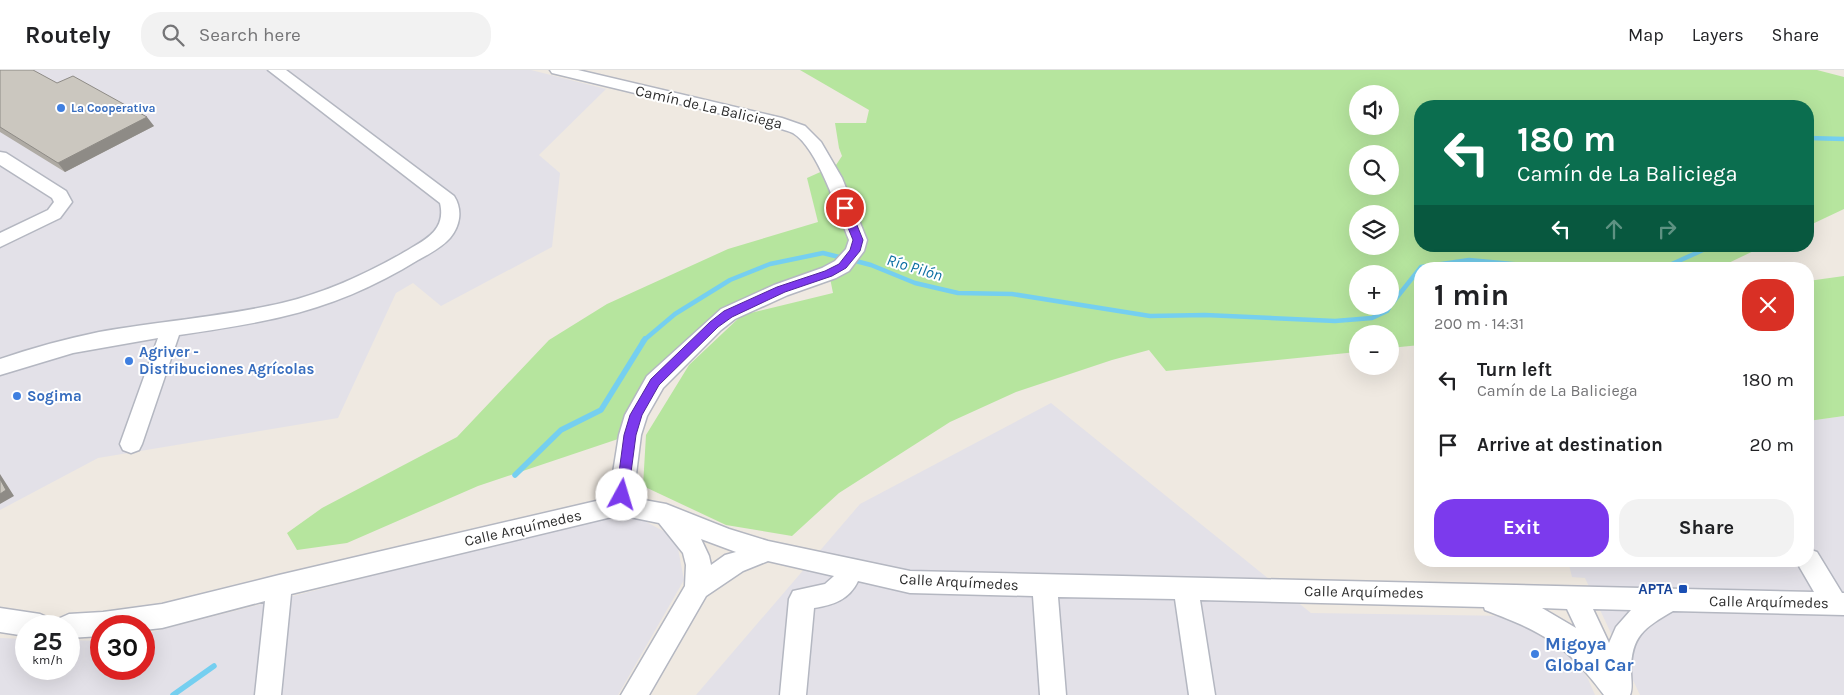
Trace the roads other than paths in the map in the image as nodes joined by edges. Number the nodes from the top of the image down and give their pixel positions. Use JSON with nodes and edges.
{"nodes":[{"id":1,"x":276,"y":70,"type":"edge"},
{"id":2,"x":558,"y":70,"type":"edge"},
{"id":3,"x":0,"y":157,"type":"edge"},
{"id":4,"x":0,"y":241,"type":"edge"},
{"id":5,"x":171,"y":329,"type":"junction"},
{"id":6,"x":0,"y":367,"type":"edge"},
{"id":7,"x":131,"y":444,"type":"dead end"},
{"id":8,"x":620,"y":505,"type":"junction"},
{"id":9,"x":666,"y":514,"type":"junction"},
{"id":10,"x":768,"y":551,"type":"junction"},
{"id":11,"x":1813,"y":567,"type":"edge"},
{"id":12,"x":851,"y":570,"type":"junction"},
{"id":13,"x":278,"y":586,"type":"junction"},
{"id":14,"x":1045,"y":586,"type":"junction"},
{"id":15,"x":697,"y":588,"type":"junction"},
{"id":16,"x":1186,"y":588,"type":"junction"},
{"id":17,"x":1470,"y":595,"type":"junction"},
{"id":18,"x":1575,"y":598,"type":"junction"},
{"id":19,"x":1672,"y":600,"type":"junction"},
{"id":20,"x":1840,"y":604,"type":"edge"},
{"id":21,"x":0,"y":620,"type":"edge"},
{"id":22,"x":15,"y":622,"type":"edge"},
{"id":23,"x":80,"y":625,"type":"edge"},
{"id":24,"x":1619,"y":694,"type":"edge"},
{"id":25,"x":268,"y":695,"type":"edge"},
{"id":26,"x":634,"y":695,"type":"edge"},
{"id":27,"x":793,"y":695,"type":"edge"},
{"id":28,"x":1053,"y":695,"type":"edge"},
{"id":29,"x":1202,"y":695,"type":"edge"}],
"edges":[{"from":1,"to":5,"type":"street"},
{"from":2,"to":8,"type":"street","name":"Camín de La Baliciega"},
{"from":3,"to":4,"type":"street"},
{"from":5,"to":6,"type":"street"},
{"from":5,"to":7,"type":"street"},
{"from":8,"to":9,"type":"street","name":"Calle Arquímedes"},
{"from":8,"to":13,"type":"street","name":"Calle Arquímedes"},
{"from":9,"to":10,"type":"street","name":"Calle Arquímedes"},
{"from":9,"to":15,"type":"street"},
{"from":10,"to":12,"type":"street","name":"Calle Arquímedes"},
{"from":10,"to":15,"type":"street"},
{"from":11,"to":20,"type":"street"},
{"from":12,"to":14,"type":"street","name":"Calle Arquímedes"},
{"from":12,"to":27,"type":"street"},
{"from":13,"to":23,"type":"street","name":"Calle Arquímedes"},
{"from":13,"to":25,"type":"street"},
{"from":14,"to":16,"type":"street","name":"Calle Arquímedes"},
{"from":14,"to":28,"type":"street"},
{"from":15,"to":26,"type":"street"},
{"from":16,"to":17,"type":"street","name":"Calle Arquímedes"},
{"from":16,"to":29,"type":"street"},
{"from":17,"to":18,"type":"street","name":"Calle Arquímedes"},
{"from":17,"to":24,"type":"street"},
{"from":18,"to":19,"type":"street","name":"Calle Arquímedes"},
{"from":18,"to":24,"type":"street"},
{"from":19,"to":20,"type":"street","name":"Calle Arquímedes"},
{"from":19,"to":24,"type":"street"},
{"from":21,"to":22,"type":"street"}]}
